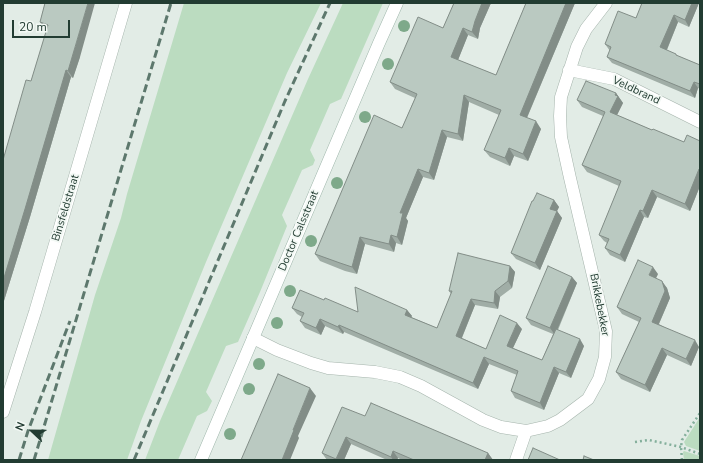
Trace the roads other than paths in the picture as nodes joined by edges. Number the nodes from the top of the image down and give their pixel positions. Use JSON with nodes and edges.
{"nodes":[{"id":1,"x":126,"y":3,"type":"edge"},
{"id":2,"x":397,"y":3,"type":"edge"},
{"id":3,"x":606,"y":3,"type":"edge"},
{"id":4,"x":569,"y":70,"type":"junction"},
{"id":5,"x":700,"y":122,"type":"edge"},
{"id":6,"x":253,"y":338,"type":"junction"},
{"id":7,"x":3,"y":412,"type":"edge"},
{"id":8,"x":526,"y":431,"type":"junction"},
{"id":9,"x":201,"y":460,"type":"edge"},
{"id":10,"x":516,"y":460,"type":"edge"}],
"edges":[{"from":1,"to":7,"type":"street","name":"Binsfeldstraat"},
{"from":2,"to":6,"type":"street","name":"Doctor Calsstraat"},
{"from":3,"to":4,"type":"street","name":"Brikkebekker"},
{"from":4,"to":5,"type":"street","name":"Veldbrand"},
{"from":4,"to":8,"type":"street","name":"Brikkebekker"},
{"from":6,"to":8,"type":"street","name":"Brikkebekker"},
{"from":6,"to":9,"type":"street","name":"Doctor Calsstraat"},
{"from":8,"to":10,"type":"street"}]}
